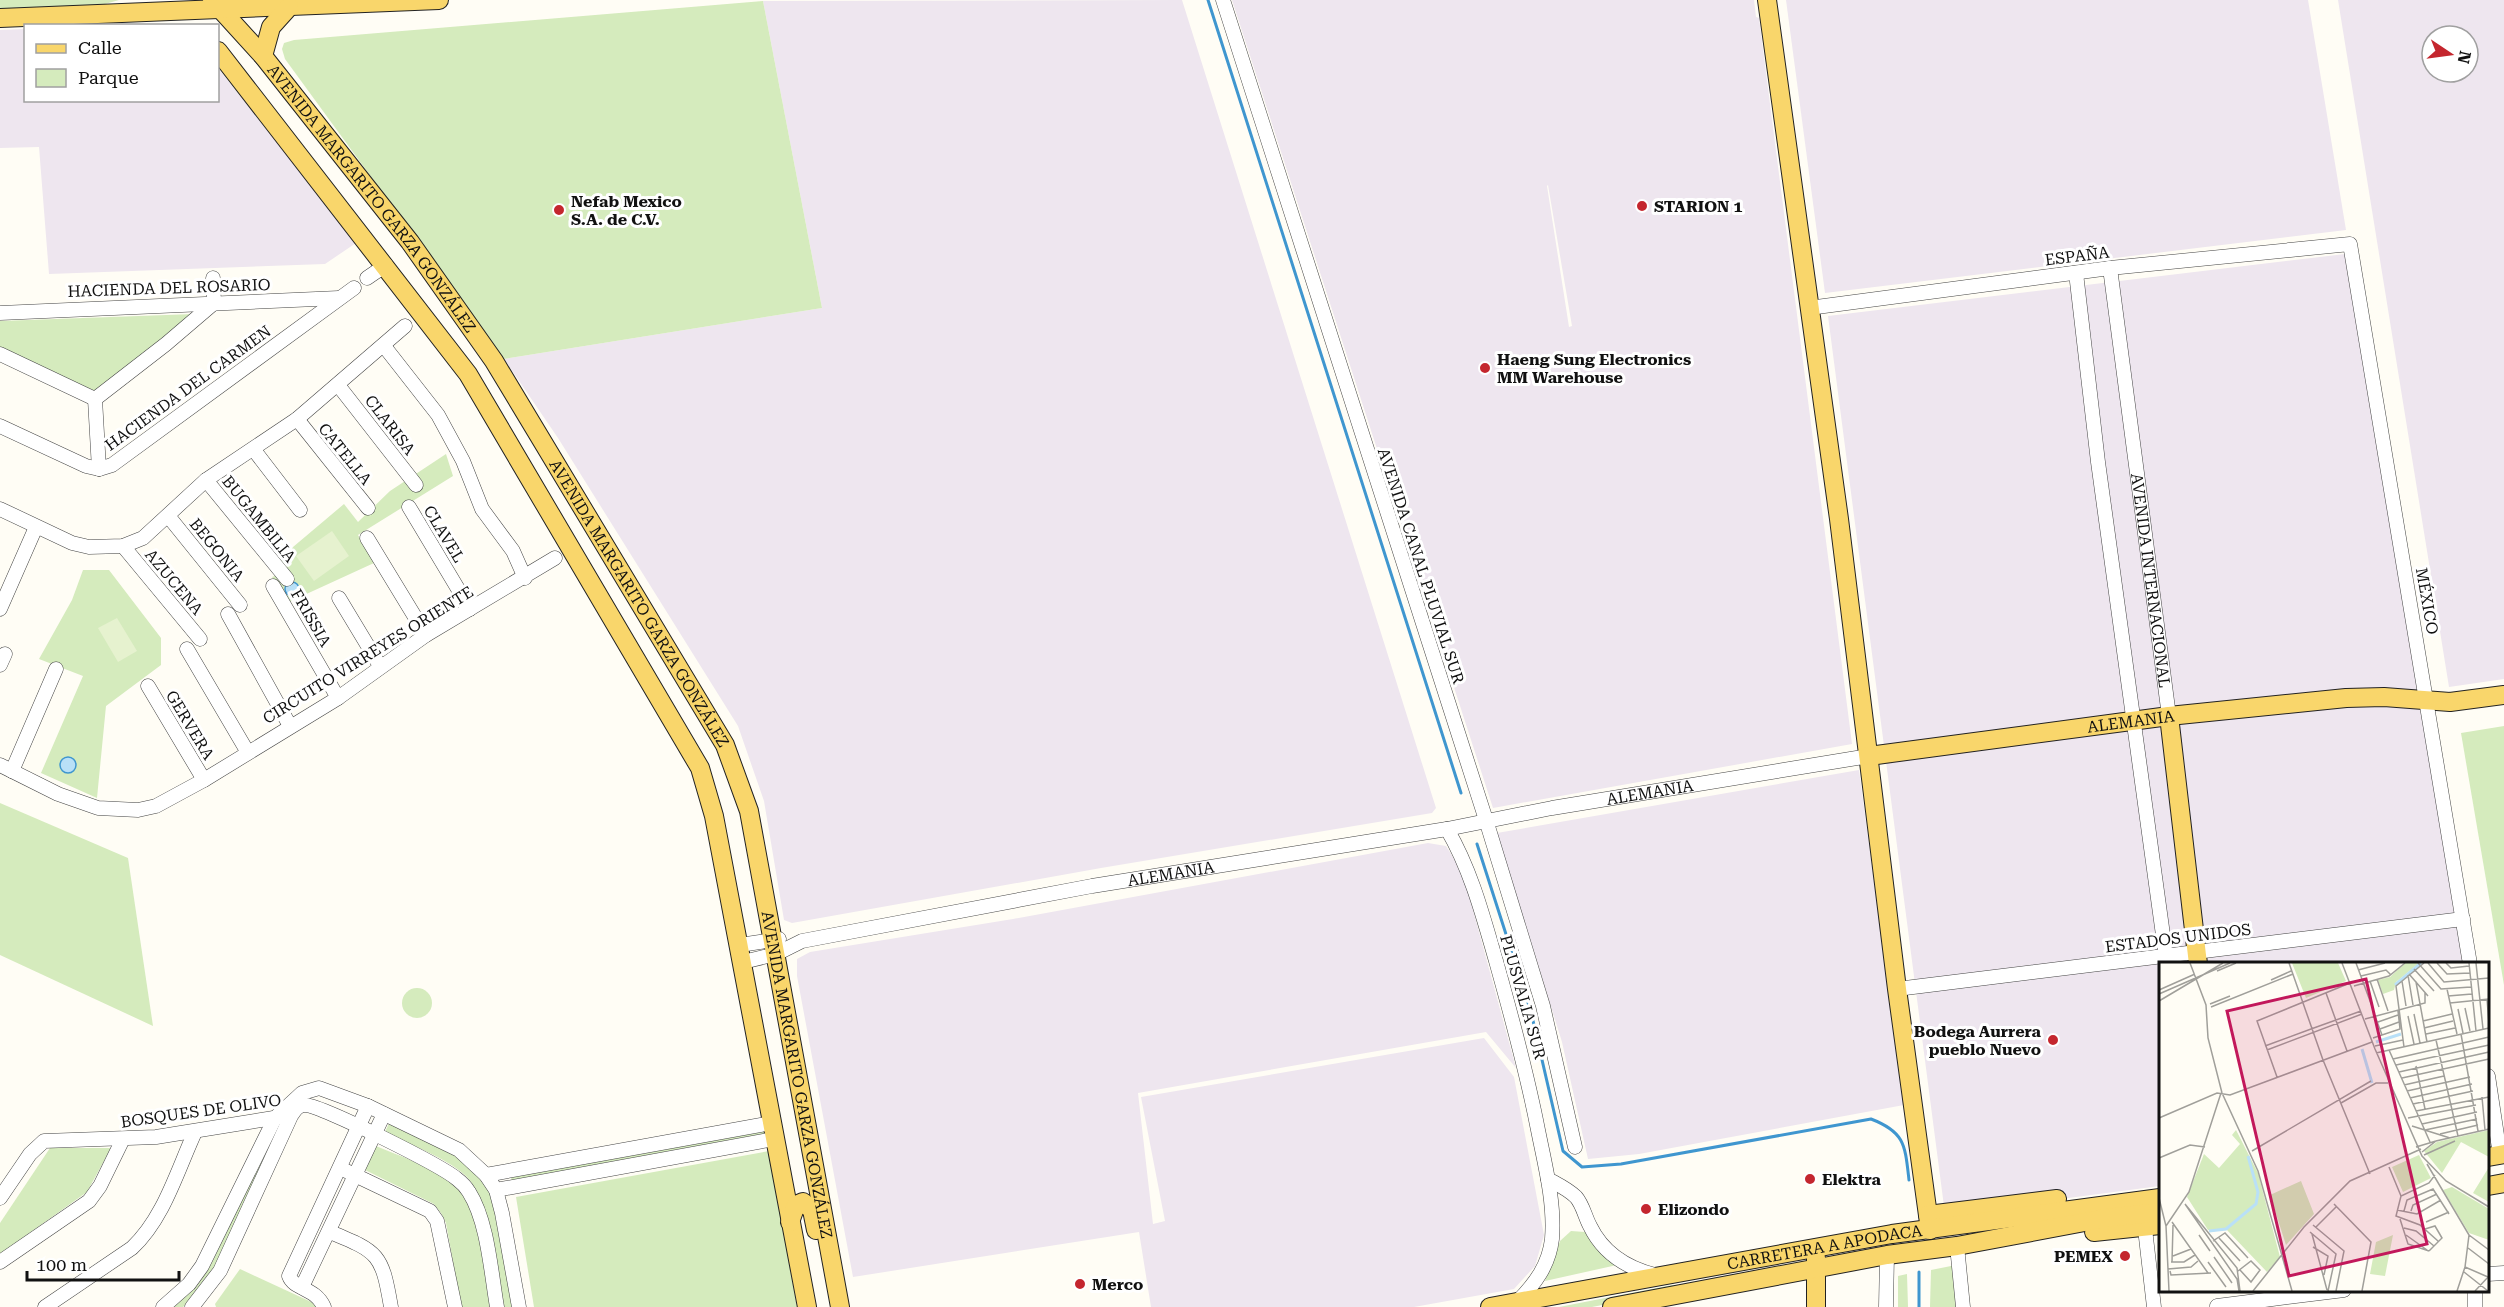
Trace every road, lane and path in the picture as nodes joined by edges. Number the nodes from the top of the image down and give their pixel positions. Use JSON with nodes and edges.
{"nodes":[{"id":1,"x":439,"y":0,"type":"edge"},
{"id":2,"x":1223,"y":0,"type":"edge"},
{"id":3,"x":1767,"y":0,"type":"edge"},
{"id":4,"x":217,"y":5,"type":"edge"},
{"id":5,"x":289,"y":7,"type":"junction"},
{"id":6,"x":187,"y":12,"type":"edge"},
{"id":7,"x":0,"y":18,"type":"edge"},
{"id":8,"x":219,"y":52,"type":"edge"},
{"id":9,"x":263,"y":56,"type":"junction"},
{"id":10,"x":2350,"y":244,"type":"joint"},
{"id":11,"x":386,"y":265,"type":"junction"},
{"id":12,"x":2110,"y":268,"type":"junction"},
{"id":13,"x":2076,"y":273,"type":"junction"},
{"id":14,"x":213,"y":278,"type":"dead end"},
{"id":15,"x":367,"y":278,"type":"dead end"},
{"id":16,"x":354,"y":288,"type":"dead end"},
{"id":17,"x":339,"y":298,"type":"junction"},
{"id":18,"x":214,"y":303,"type":"junction"},
{"id":19,"x":1809,"y":308,"type":"junction"},
{"id":20,"x":0,"y":313,"type":"edge"},
{"id":21,"x":405,"y":326,"type":"dead end"},
{"id":22,"x":384,"y":346,"type":"junction"},
{"id":23,"x":0,"y":354,"type":"edge"},
{"id":24,"x":338,"y":385,"type":"junction"},
{"id":25,"x":95,"y":399,"type":"junction"},
{"id":26,"x":297,"y":419,"type":"junction"},
{"id":27,"x":0,"y":426,"type":"edge"},
{"id":28,"x":254,"y":450,"type":"junction"},
{"id":29,"x":99,"y":469,"type":"junction"},
{"id":30,"x":206,"y":480,"type":"junction"},
{"id":31,"x":416,"y":485,"type":"dead end"},
{"id":32,"x":409,"y":507,"type":"dead end"},
{"id":33,"x":368,"y":508,"type":"dead end"},
{"id":34,"x":0,"y":509,"type":"edge"},
{"id":35,"x":300,"y":510,"type":"dead end"},
{"id":36,"x":169,"y":517,"type":"junction"},
{"id":37,"x":36,"y":527,"type":"junction"},
{"id":38,"x":368,"y":538,"type":"dead end"},
{"id":39,"x":123,"y":546,"type":"junction"},
{"id":40,"x":555,"y":558,"type":"dead end"},
{"id":41,"x":525,"y":578,"type":"junction"},
{"id":42,"x":287,"y":579,"type":"dead end"},
{"id":43,"x":273,"y":586,"type":"dead end"},
{"id":44,"x":339,"y":598,"type":"dead end"},
{"id":45,"x":240,"y":605,"type":"dead end"},
{"id":46,"x":0,"y":609,"type":"edge"},
{"id":47,"x":470,"y":609,"type":"junction"},
{"id":48,"x":228,"y":614,"type":"dead end"},
{"id":49,"x":426,"y":634,"type":"junction"},
{"id":50,"x":200,"y":639,"type":"dead end"},
{"id":51,"x":187,"y":649,"type":"dead end"},
{"id":52,"x":380,"y":666,"type":"junction"},
{"id":53,"x":56,"y":669,"type":"dead end"},
{"id":54,"x":148,"y":686,"type":"dead end"},
{"id":55,"x":2504,"y":695,"type":"edge"},
{"id":56,"x":338,"y":698,"type":"junction"},
{"id":57,"x":2427,"y":701,"type":"junction"},
{"id":58,"x":2169,"y":716,"type":"junction"},
{"id":59,"x":2135,"y":720,"type":"junction"},
{"id":60,"x":290,"y":726,"type":"junction"},
{"id":61,"x":247,"y":751,"type":"junction"},
{"id":62,"x":1869,"y":756,"type":"junction"},
{"id":63,"x":6,"y":768,"type":"edge"},
{"id":64,"x":204,"y":780,"type":"junction"},
{"id":65,"x":1486,"y":820,"type":"junction"},
{"id":66,"x":1447,"y":829,"type":"junction"},
{"id":67,"x":2463,"y":920,"type":"junction"},
{"id":68,"x":774,"y":946,"type":"junction"},
{"id":69,"x":741,"y":953,"type":"junction"},
{"id":70,"x":2198,"y":958,"type":"edge"},
{"id":71,"x":2167,"y":959,"type":"edge"},
{"id":72,"x":2470,"y":962,"type":"edge"},
{"id":73,"x":1897,"y":989,"type":"junction"},
{"id":74,"x":2489,"y":1092,"type":"edge"},
{"id":75,"x":368,"y":1106,"type":"junction"},
{"id":76,"x":296,"y":1111,"type":"junction"},
{"id":77,"x":384,"y":1114,"type":"junction"},
{"id":78,"x":275,"y":1118,"type":"junction"},
{"id":79,"x":358,"y":1127,"type":"junction"},
{"id":80,"x":773,"y":1131,"type":"junction"},
{"id":81,"x":195,"y":1132,"type":"junction"},
{"id":82,"x":375,"y":1135,"type":"junction"},
{"id":83,"x":123,"y":1139,"type":"junction"},
{"id":84,"x":1575,"y":1147,"type":"dead end"},
{"id":85,"x":2497,"y":1158,"type":"edge"},
{"id":86,"x":340,"y":1168,"type":"junction"},
{"id":87,"x":2489,"y":1171,"type":"edge"},
{"id":88,"x":356,"y":1174,"type":"junction"},
{"id":89,"x":486,"y":1175,"type":"junction"},
{"id":90,"x":1548,"y":1179,"type":"junction"},
{"id":91,"x":2504,"y":1183,"type":"edge"},
{"id":92,"x":2489,"y":1186,"type":"edge"},
{"id":93,"x":2159,"y":1187,"type":"edge"},
{"id":94,"x":496,"y":1190,"type":"junction"},
{"id":95,"x":0,"y":1198,"type":"edge"},
{"id":96,"x":2159,"y":1198,"type":"edge"},
{"id":97,"x":2152,"y":1219,"type":"edge"},
{"id":98,"x":1929,"y":1222,"type":"junction"},
{"id":99,"x":790,"y":1223,"type":"junction"},
{"id":100,"x":330,"y":1232,"type":"junction"},
{"id":101,"x":1957,"y":1246,"type":"junction"},
{"id":102,"x":1815,"y":1248,"type":"junction"},
{"id":103,"x":1887,"y":1255,"type":"junction"},
{"id":104,"x":0,"y":1262,"type":"edge"},
{"id":105,"x":1816,"y":1268,"type":"junction"},
{"id":106,"x":2504,"y":1273,"type":"edge"},
{"id":107,"x":2489,"y":1274,"type":"edge"},
{"id":108,"x":800,"y":1276,"type":"junction"},
{"id":109,"x":1659,"y":1276,"type":"junction"},
{"id":110,"x":836,"y":1286,"type":"junction"},
{"id":111,"x":302,"y":1287,"type":"junction"},
{"id":112,"x":2328,"y":1292,"type":"edge"},
{"id":113,"x":1517,"y":1302,"type":"junction"},
{"id":114,"x":2217,"y":1306,"type":"edge"},
{"id":115,"x":45,"y":1307,"type":"edge"},
{"id":116,"x":163,"y":1307,"type":"edge"},
{"id":117,"x":192,"y":1307,"type":"edge"},
{"id":118,"x":324,"y":1307,"type":"edge"},
{"id":119,"x":391,"y":1307,"type":"edge"},
{"id":120,"x":454,"y":1307,"type":"edge"},
{"id":121,"x":497,"y":1307,"type":"edge"},
{"id":122,"x":519,"y":1307,"type":"edge"},
{"id":123,"x":807,"y":1307,"type":"edge"},
{"id":124,"x":818,"y":1307,"type":"edge"},
{"id":125,"x":840,"y":1307,"type":"edge"},
{"id":126,"x":1490,"y":1307,"type":"edge"},
{"id":127,"x":1612,"y":1307,"type":"edge"},
{"id":128,"x":1816,"y":1307,"type":"edge"},
{"id":129,"x":1886,"y":1307,"type":"edge"},
{"id":130,"x":1963,"y":1307,"type":"edge"},
{"id":131,"x":2154,"y":1307,"type":"edge"}],
"edges":[{"from":1,"to":5,"type":"main road"},
{"from":2,"to":65,"type":"street","name":"AVENIDA CANAL PLUVIAL SUR"},
{"from":3,"to":19,"type":"main road"},
{"from":4,"to":5,"type":"main road"},
{"from":4,"to":6,"type":"main road"},
{"from":4,"to":9,"type":"main road","name":"AVENIDA MARGARITO GARZA GONZÁLEZ"},
{"from":5,"to":9,"type":"main road"},
{"from":6,"to":7,"type":"main road"},
{"from":8,"to":11,"type":"main road","name":"AVENIDA MARGARITO GARZA GONZÁLEZ"},
{"from":9,"to":68,"type":"main road","name":"AVENIDA MARGARITO GARZA GONZÁLEZ"},
{"from":10,"to":12,"type":"street","name":"ESPAÑA"},
{"from":10,"to":57,"type":"street","name":"MÉXICO"},
{"from":11,"to":15,"type":"street"},
{"from":11,"to":69,"type":"main road","name":"AVENIDA MARGARITO GARZA GONZÁLEZ"},
{"from":12,"to":13,"type":"street","name":"ESPAÑA"},
{"from":12,"to":58,"type":"street","name":"AVENIDA INTERNACIONAL"},
{"from":13,"to":19,"type":"street","name":"ESPAÑA"},
{"from":13,"to":59,"type":"street","name":"AVENIDA INTERNACIONAL"},
{"from":14,"to":18,"type":"street"},
{"from":16,"to":17,"type":"street","name":"HACIENDA DEL CARMEN"},
{"from":17,"to":18,"type":"street","name":"HACIENDA DEL ROSARIO"},
{"from":17,"to":29,"type":"street","name":"HACIENDA DEL CARMEN"},
{"from":18,"to":20,"type":"street","name":"HACIENDA DEL ROSARIO"},
{"from":18,"to":25,"type":"street"},
{"from":19,"to":62,"type":"main road"},
{"from":21,"to":22,"type":"street"},
{"from":22,"to":24,"type":"street"},
{"from":22,"to":41,"type":"street"},
{"from":23,"to":25,"type":"street"},
{"from":24,"to":26,"type":"street"},
{"from":24,"to":31,"type":"street","name":"CLARISA"},
{"from":25,"to":29,"type":"street"},
{"from":26,"to":28,"type":"street"},
{"from":26,"to":33,"type":"street","name":"CATELLA"},
{"from":27,"to":29,"type":"street","name":"HACIENDA DEL CARMEN"},
{"from":28,"to":30,"type":"street"},
{"from":28,"to":35,"type":"street"},
{"from":30,"to":36,"type":"street"},
{"from":30,"to":42,"type":"street","name":"BUGAMBILIA"},
{"from":32,"to":47,"type":"street","name":"CLAVEL"},
{"from":34,"to":37,"type":"street"},
{"from":36,"to":39,"type":"street"},
{"from":36,"to":45,"type":"street","name":"BEGONIA"},
{"from":37,"to":39,"type":"street"},
{"from":37,"to":46,"type":"street"},
{"from":38,"to":49,"type":"street"},
{"from":39,"to":50,"type":"street","name":"AZUCENA"},
{"from":40,"to":41,"type":"street","name":"CIRCUITO VIRREYES ORIENTE"},
{"from":41,"to":47,"type":"street","name":"CIRCUITO VIRREYES ORIENTE"},
{"from":43,"to":56,"type":"street","name":"FRISSIA"},
{"from":44,"to":52,"type":"street"},
{"from":47,"to":49,"type":"street","name":"CIRCUITO VIRREYES ORIENTE"},
{"from":48,"to":60,"type":"street"},
{"from":49,"to":52,"type":"street","name":"CIRCUITO VIRREYES ORIENTE"},
{"from":51,"to":61,"type":"street"},
{"from":52,"to":56,"type":"street","name":"CIRCUITO VIRREYES ORIENTE"},
{"from":53,"to":63,"type":"street"},
{"from":54,"to":64,"type":"street","name":"GERVERA"},
{"from":55,"to":57,"type":"main road","name":"ALEMANIA"},
{"from":56,"to":60,"type":"street","name":"CIRCUITO VIRREYES ORIENTE"},
{"from":57,"to":58,"type":"main road","name":"ALEMANIA"},
{"from":57,"to":67,"type":"street","name":"MÉXICO"},
{"from":58,"to":59,"type":"main road","name":"ALEMANIA"},
{"from":58,"to":70,"type":"main road","name":"AVENIDA INTERNACIONAL"},
{"from":59,"to":62,"type":"main road","name":"ALEMANIA"},
{"from":59,"to":71,"type":"street","name":"AVENIDA INTERNACIONAL"},
{"from":60,"to":61,"type":"street","name":"CIRCUITO VIRREYES ORIENTE"},
{"from":61,"to":64,"type":"street","name":"CIRCUITO VIRREYES ORIENTE"},
{"from":62,"to":65,"type":"street","name":"ALEMANIA"},
{"from":62,"to":73,"type":"main road"},
{"from":63,"to":64,"type":"street","name":"CIRCUITO VIRREYES ORIENTE"},
{"from":65,"to":66,"type":"street","name":"ALEMANIA"},
{"from":65,"to":84,"type":"street","name":"AVENIDA CANAL PLUVIAL SUR"},
{"from":66,"to":68,"type":"street","name":"ALEMANIA"},
{"from":66,"to":90,"type":"street","name":"PLUSVALIA SUR"},
{"from":67,"to":70,"type":"street","name":"ESTADOS UNIDOS"},
{"from":67,"to":72,"type":"street","name":"MÉXICO"},
{"from":68,"to":69,"type":"street","name":"ALEMANIA"},
{"from":68,"to":110,"type":"main road","name":"AVENIDA MARGARITO GARZA GONZÁLEZ"},
{"from":69,"to":80,"type":"main road","name":"AVENIDA MARGARITO GARZA GONZÁLEZ"},
{"from":70,"to":71,"type":"street","name":"ESTADOS UNIDOS"},
{"from":71,"to":73,"type":"street","name":"ESTADOS UNIDOS"},
{"from":73,"to":98,"type":"main road"},
{"from":74,"to":85,"type":"street"},
{"from":75,"to":77,"type":"street"},
{"from":75,"to":78,"type":"street"},
{"from":75,"to":79,"type":"street"},
{"from":76,"to":78,"type":"street","name":"BOSQUES DE OLIVO"},
{"from":76,"to":79,"type":"street"},
{"from":76,"to":117,"type":"street"},
{"from":77,"to":82,"type":"street"},
{"from":77,"to":89,"type":"street"},
{"from":78,"to":81,"type":"street","name":"BOSQUES DE OLIVO"},
{"from":78,"to":116,"type":"street"},
{"from":79,"to":82,"type":"street"},
{"from":79,"to":86,"type":"street"},
{"from":80,"to":89,"type":"street"},
{"from":80,"to":94,"type":"street"},
{"from":80,"to":99,"type":"main road","name":"AVENIDA MARGARITO GARZA GONZÁLEZ"},
{"from":81,"to":83,"type":"street","name":"BOSQUES DE OLIVO"},
{"from":81,"to":115,"type":"street"},
{"from":82,"to":88,"type":"street"},
{"from":82,"to":121,"type":"street"},
{"from":83,"to":95,"type":"street","name":"BOSQUES DE OLIVO"},
{"from":83,"to":104,"type":"street"},
{"from":85,"to":87,"type":"main road"},
{"from":86,"to":88,"type":"street"},
{"from":86,"to":111,"type":"street"},
{"from":88,"to":100,"type":"street"},
{"from":88,"to":120,"type":"street"},
{"from":89,"to":94,"type":"street"},
{"from":90,"to":109,"type":"street"},
{"from":90,"to":113,"type":"street","name":"PLUSVALIA SUR"},
{"from":91,"to":92,"type":"main road"},
{"from":93,"to":98,"type":"main road"},
{"from":94,"to":122,"type":"street"},
{"from":96,"to":98,"type":"main road","name":"CARRETERA A APODACA"},
{"from":97,"to":101,"type":"main road","name":"CARRETERA A APODACA"},
{"from":97,"to":131,"type":"street"},
{"from":98,"to":102,"type":"main road","name":"CARRETERA A APODACA"},
{"from":99,"to":108,"type":"main road","name":"AVENIDA MARGARITO GARZA GONZÁLEZ"},
{"from":99,"to":110,"type":"main road"},
{"from":100,"to":111,"type":"street"},
{"from":100,"to":119,"type":"street"},
{"from":101,"to":103,"type":"main road","name":"CARRETERA A APODACA"},
{"from":101,"to":130,"type":"street"},
{"from":102,"to":105,"type":"main road"},
{"from":102,"to":109,"type":"main road","name":"CARRETERA A APODACA"},
{"from":103,"to":105,"type":"main road","name":"CARRETERA A APODACA"},
{"from":103,"to":129,"type":"street"},
{"from":105,"to":127,"type":"main road","name":"CARRETERA A APODACA"},
{"from":105,"to":128,"type":"main road"},
{"from":106,"to":107,"type":"street"},
{"from":108,"to":123,"type":"main road","name":"AVENIDA MARGARITO GARZA GONZÁLEZ"},
{"from":108,"to":124,"type":"main road"},
{"from":109,"to":113,"type":"main road","name":"CARRETERA A APODACA"},
{"from":110,"to":125,"type":"main road","name":"AVENIDA MARGARITO GARZA GONZÁLEZ"},
{"from":111,"to":118,"type":"street"},
{"from":112,"to":114,"type":"street"},
{"from":113,"to":126,"type":"main road","name":"CARRETERA A APODACA"}]}
